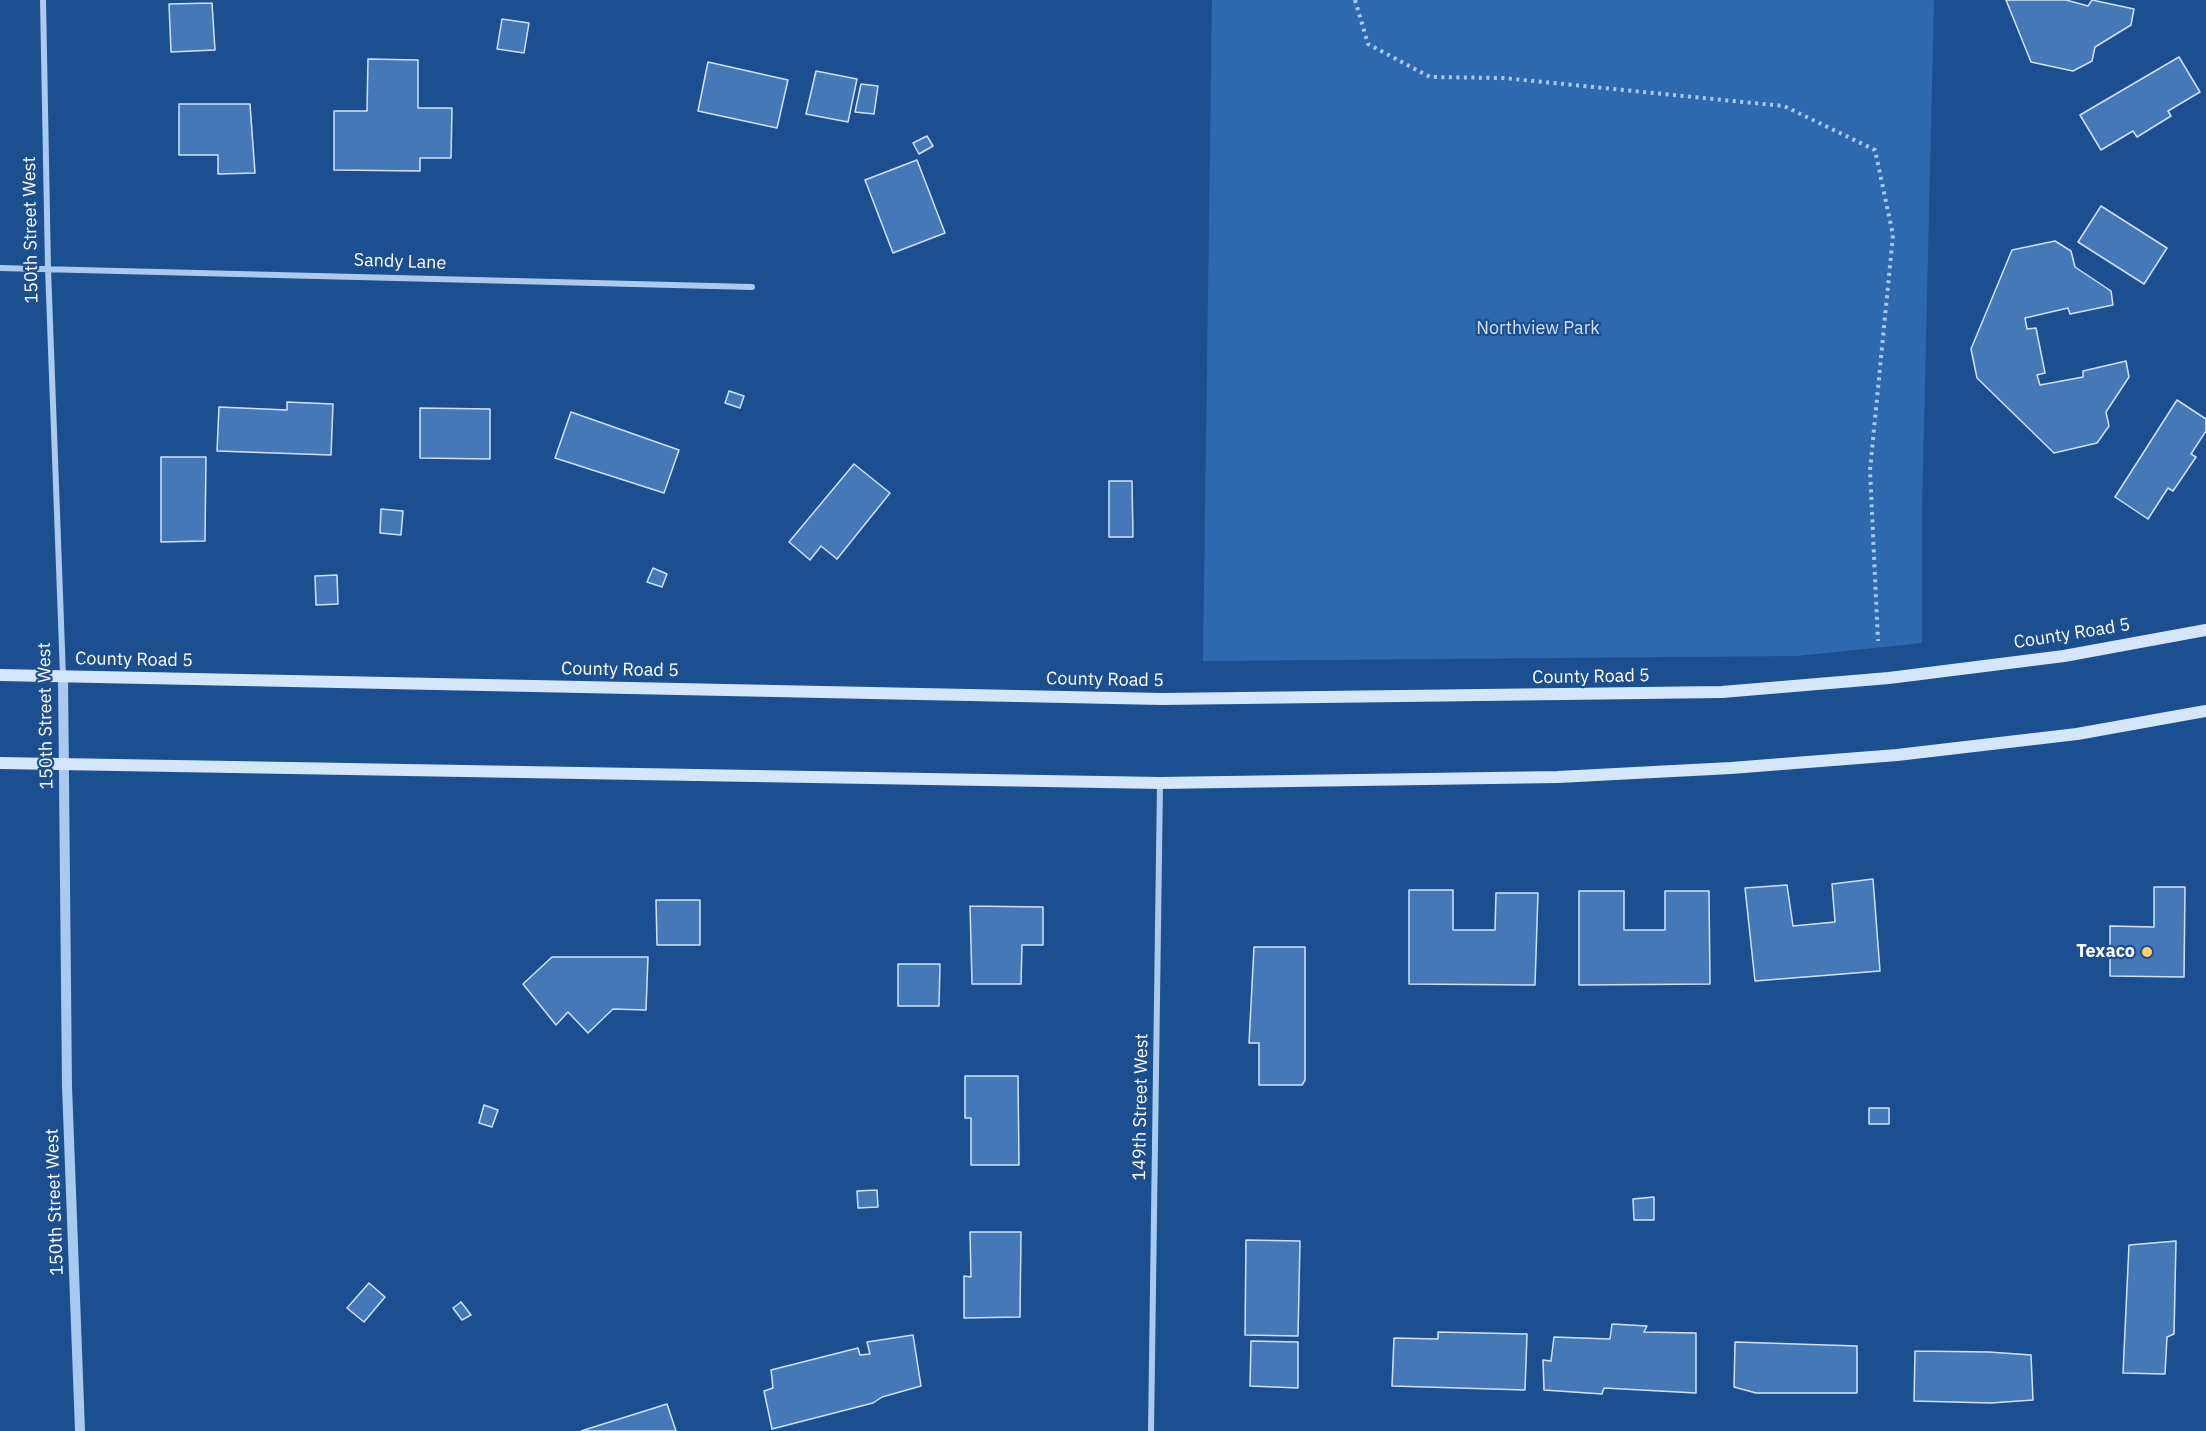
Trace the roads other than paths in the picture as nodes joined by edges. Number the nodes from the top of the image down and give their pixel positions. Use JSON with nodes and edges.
{"nodes":[{"id":1,"x":43,"y":0,"type":"edge"},
{"id":2,"x":0,"y":267,"type":"edge"},
{"id":3,"x":48,"y":268,"type":"junction"},
{"id":4,"x":752,"y":287,"type":"dead end"},
{"id":5,"x":2206,"y":630,"type":"edge"},
{"id":6,"x":0,"y":675,"type":"edge"},
{"id":7,"x":63,"y":676,"type":"junction"},
{"id":8,"x":2206,"y":711,"type":"edge"},
{"id":9,"x":0,"y":763,"type":"edge"},
{"id":10,"x":64,"y":765,"type":"junction"},
{"id":11,"x":1160,"y":783,"type":"junction"},
{"id":12,"x":80,"y":1431,"type":"edge"},
{"id":13,"x":1151,"y":1431,"type":"edge"}],
"edges":[{"from":1,"to":3,"type":"street","name":"150th Street West"},
{"from":2,"to":3,"type":"street","name":"Sandy Lane"},
{"from":3,"to":4,"type":"street","name":"Sandy Lane"},
{"from":3,"to":7,"type":"street","name":"150th Street West"},
{"from":5,"to":7,"type":"main road","name":"County Road 5"},
{"from":6,"to":7,"type":"main road","name":"County Road 5"},
{"from":7,"to":10,"type":"street","name":"150th Street West"},
{"from":8,"to":11,"type":"main road"},
{"from":9,"to":10,"type":"main road"},
{"from":10,"to":11,"type":"main road"},
{"from":10,"to":12,"type":"street","name":"150th Street West"},
{"from":11,"to":13,"type":"street","name":"149th Street West"}]}
